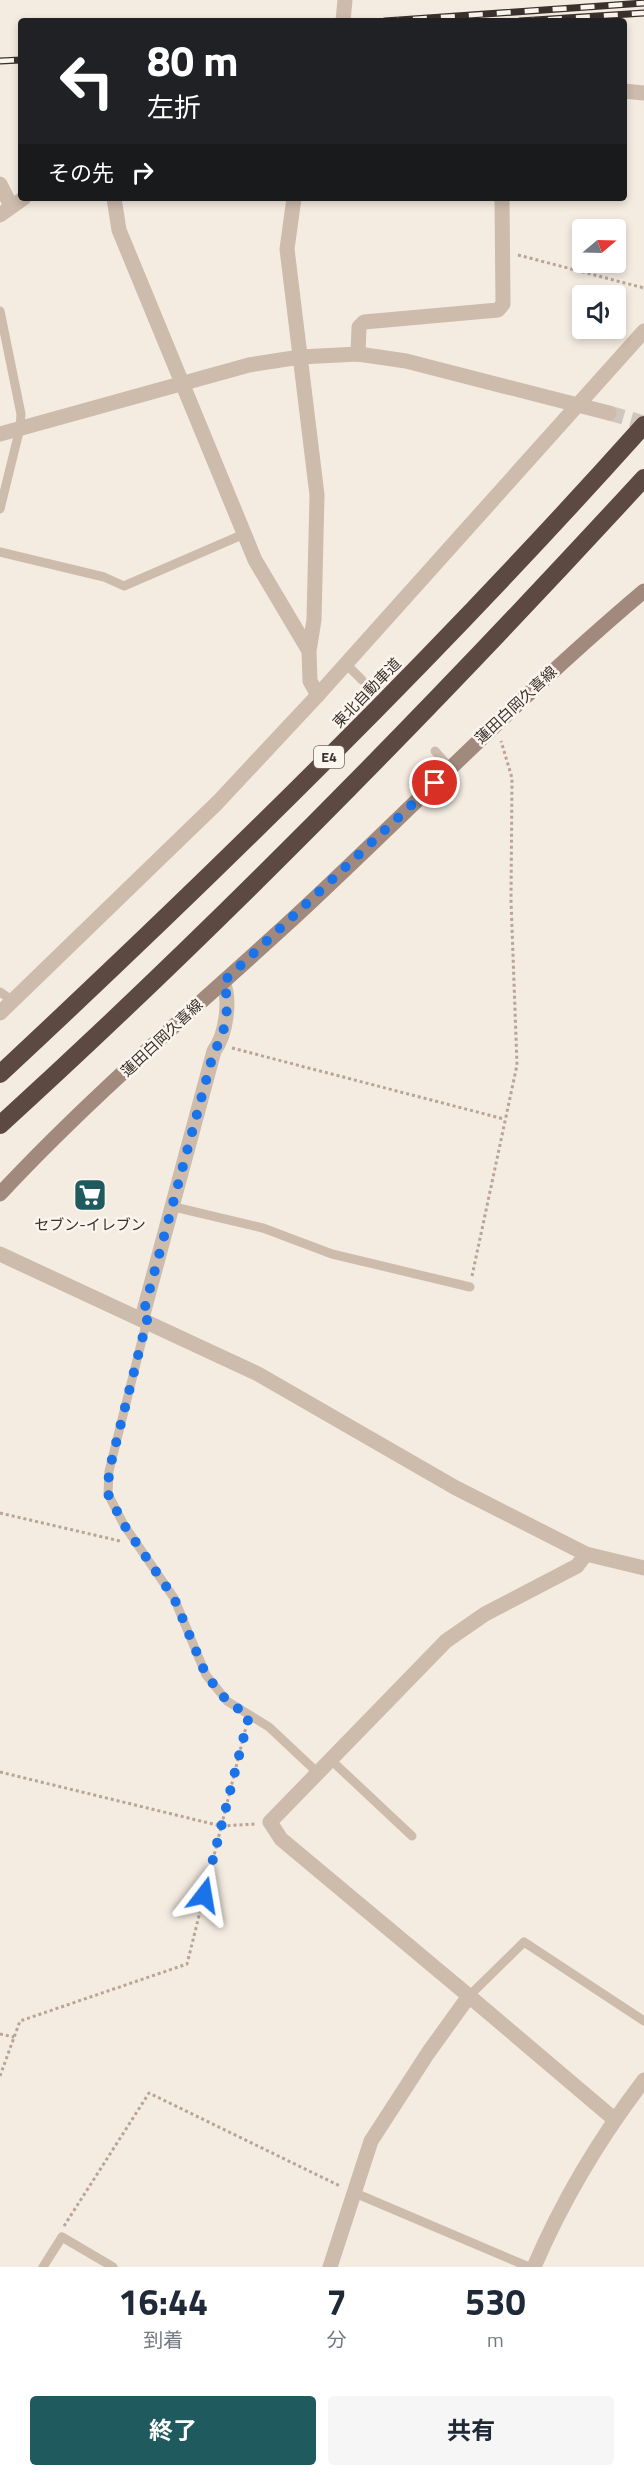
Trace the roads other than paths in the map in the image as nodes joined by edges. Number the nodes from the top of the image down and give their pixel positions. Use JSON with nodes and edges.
{"nodes":[{"id":1,"x":345,"y":0,"type":"edge"},
{"id":2,"x":343,"y":18,"type":"edge"},
{"id":3,"x":627,"y":91,"type":"edge"},
{"id":4,"x":644,"y":93,"type":"edge"},
{"id":5,"x":0,"y":184,"type":"edge"},
{"id":6,"x":114,"y":201,"type":"edge"},
{"id":7,"x":294,"y":201,"type":"edge"},
{"id":8,"x":502,"y":201,"type":"edge"},
{"id":9,"x":12,"y":206,"type":"edge"},
{"id":10,"x":0,"y":311,"type":"edge"},
{"id":11,"x":644,"y":331,"type":"edge"},
{"id":12,"x":358,"y":354,"type":"junction"},
{"id":13,"x":300,"y":357,"type":"junction"},
{"id":14,"x":182,"y":382,"type":"junction"},
{"id":15,"x":580,"y":404,"type":"junction"},
{"id":16,"x":609,"y":413,"type":"tunnel mouth"},
{"id":17,"x":644,"y":425,"type":"edge"},
{"id":18,"x":21,"y":428,"type":"junction"},
{"id":19,"x":0,"y":434,"type":"edge"},
{"id":20,"x":644,"y":478,"type":"edge"},
{"id":21,"x":0,"y":509,"type":"edge"},
{"id":22,"x":244,"y":534,"type":"junction"},
{"id":23,"x":0,"y":552,"type":"edge"},
{"id":24,"x":644,"y":591,"type":"edge"},
{"id":25,"x":309,"y":651,"type":"junction"},
{"id":26,"x":346,"y":664,"type":"junction"},
{"id":27,"x":362,"y":680,"type":"dead end"},
{"id":28,"x":318,"y":695,"type":"junction"},
{"id":29,"x":435,"y":751,"type":"dead end"},
{"id":30,"x":450,"y":768,"type":"junction"},
{"id":31,"x":223,"y":982,"type":"junction"},
{"id":32,"x":0,"y":992,"type":"edge"},
{"id":33,"x":13,"y":1001,"type":"junction"},
{"id":34,"x":0,"y":1013,"type":"edge"},
{"id":35,"x":0,"y":1074,"type":"edge"},
{"id":36,"x":0,"y":1125,"type":"edge"},
{"id":37,"x":0,"y":1194,"type":"edge"},
{"id":38,"x":171,"y":1206,"type":"junction"},
{"id":39,"x":0,"y":1254,"type":"edge"},
{"id":40,"x":470,"y":1287,"type":"road end"},
{"id":41,"x":145,"y":1319,"type":"junction"},
{"id":42,"x":586,"y":1554,"type":"junction"},
{"id":43,"x":644,"y":1568,"type":"edge"},
{"id":44,"x":332,"y":1761,"type":"junction"},
{"id":45,"x":319,"y":1774,"type":"junction"},
{"id":46,"x":412,"y":1836,"type":"dead end"},
{"id":47,"x":470,"y":1996,"type":"junction"},
{"id":48,"x":644,"y":2021,"type":"edge"},
{"id":49,"x":644,"y":2080,"type":"edge"},
{"id":50,"x":614,"y":2119,"type":"junction"},
{"id":51,"x":355,"y":2193,"type":"junction"},
{"id":52,"x":43,"y":2267,"type":"edge"},
{"id":53,"x":112,"y":2267,"type":"edge"},
{"id":54,"x":330,"y":2267,"type":"edge"},
{"id":55,"x":529,"y":2267,"type":"edge"},
{"id":56,"x":534,"y":2267,"type":"edge"}],
"edges":[{"from":1,"to":2,"type":"street"},
{"from":3,"to":4,"type":"street"},
{"from":5,"to":9,"type":"street"},
{"from":6,"to":14,"type":"street"},
{"from":7,"to":13,"type":"street"},
{"from":8,"to":12,"type":"street"},
{"from":10,"to":18,"type":"lane"},
{"from":11,"to":15,"type":"street"},
{"from":12,"to":13,"type":"street"},
{"from":12,"to":15,"type":"street"},
{"from":13,"to":14,"type":"street"},
{"from":13,"to":25,"type":"street"},
{"from":14,"to":18,"type":"street"},
{"from":14,"to":22,"type":"street"},
{"from":15,"to":16,"type":"street"},
{"from":15,"to":26,"type":"street"},
{"from":17,"to":35,"type":"highway","name":"東北自動車道","number":"E4"},
{"from":18,"to":19,"type":"street"},
{"from":18,"to":21,"type":"lane"},
{"from":20,"to":36,"type":"highway","number":"E4"},
{"from":22,"to":23,"type":"lane"},
{"from":22,"to":25,"type":"street"},
{"from":24,"to":30,"type":"main road","name":"蓮田白岡久喜線"},
{"from":25,"to":28,"type":"street"},
{"from":26,"to":27,"type":"lane"},
{"from":26,"to":28,"type":"street"},
{"from":28,"to":33,"type":"street"},
{"from":29,"to":30,"type":"lane"},
{"from":30,"to":31,"type":"main road","name":"蓮田白岡久喜線"},
{"from":31,"to":37,"type":"main road","name":"蓮田白岡久喜線"},
{"from":31,"to":38,"type":"street"},
{"from":32,"to":33,"type":"lane"},
{"from":33,"to":34,"type":"street"},
{"from":38,"to":40,"type":"lane"},
{"from":38,"to":41,"type":"street"},
{"from":39,"to":41,"type":"street"},
{"from":41,"to":42,"type":"street"},
{"from":41,"to":45,"type":"lane"},
{"from":42,"to":43,"type":"street"},
{"from":42,"to":44,"type":"street"},
{"from":44,"to":45,"type":"street"},
{"from":44,"to":46,"type":"lane"},
{"from":45,"to":47,"type":"street"},
{"from":47,"to":48,"type":"lane"},
{"from":47,"to":50,"type":"street"},
{"from":47,"to":51,"type":"street"},
{"from":49,"to":50,"type":"street"},
{"from":50,"to":56,"type":"street"},
{"from":51,"to":54,"type":"street"},
{"from":51,"to":55,"type":"lane"},
{"from":52,"to":53,"type":"lane"}]}
